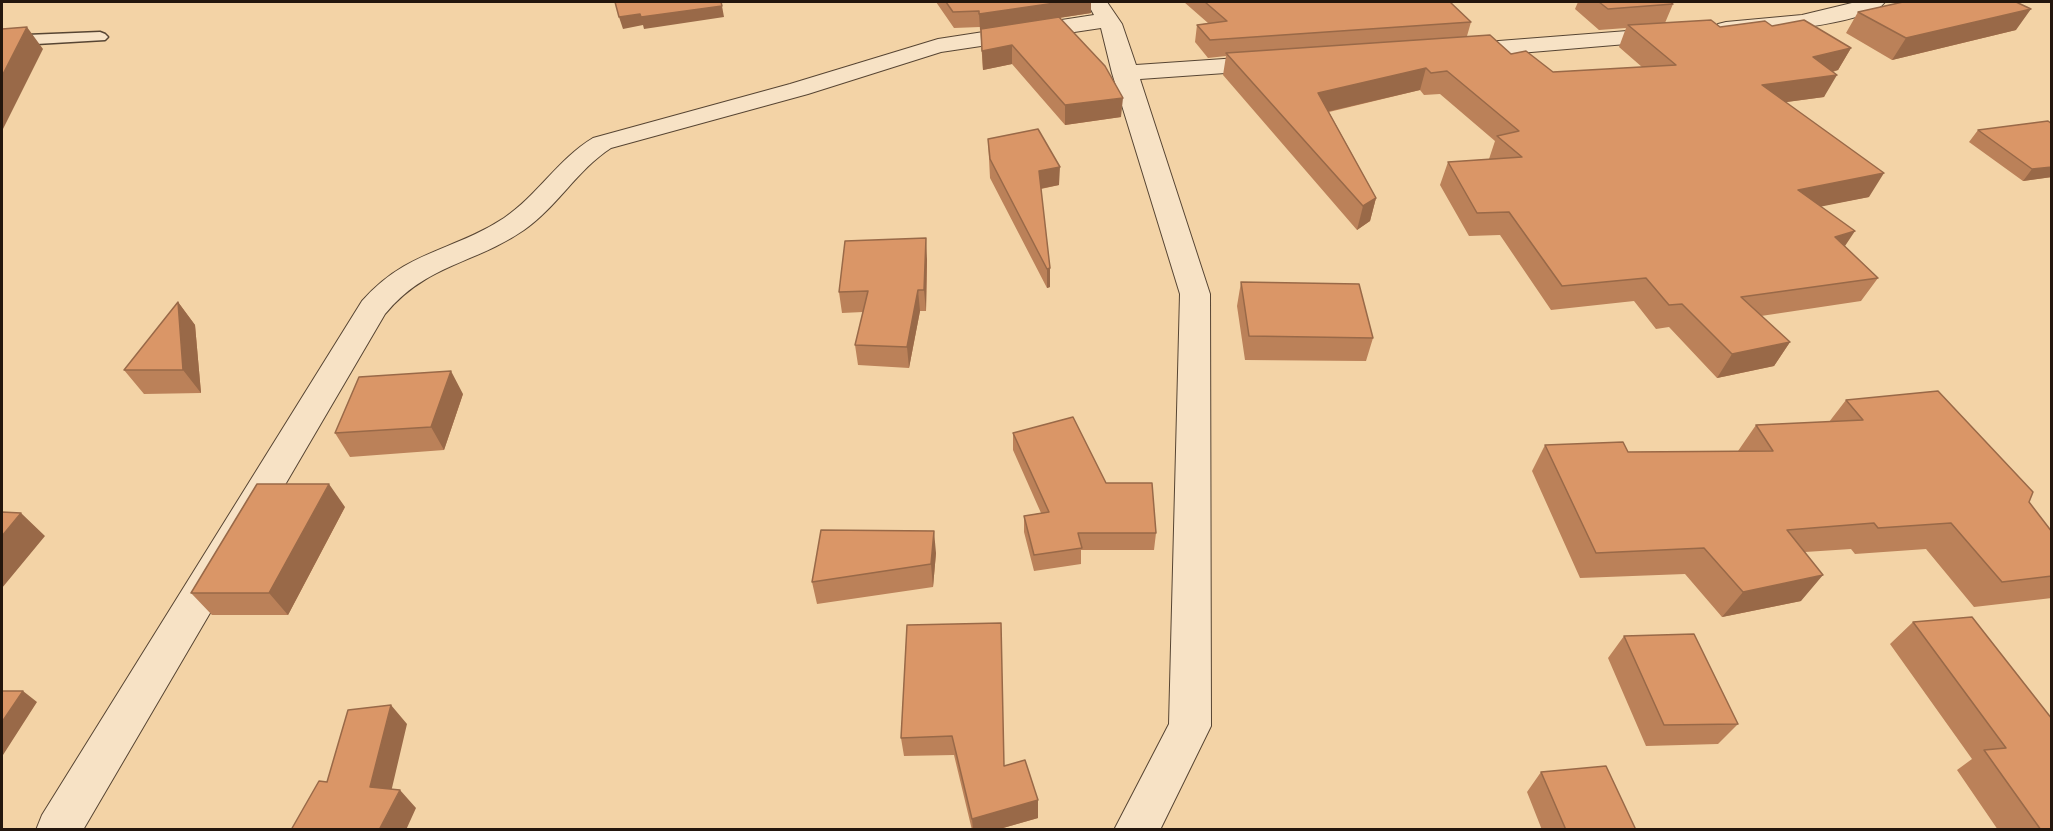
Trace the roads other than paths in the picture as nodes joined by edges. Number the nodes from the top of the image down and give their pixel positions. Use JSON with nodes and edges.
{"nodes":[{"id":1,"x":1874,"y":2,"type":"edge"},
{"id":2,"x":1102,"y":11,"type":"edge"},
{"id":3,"x":1706,"y":31,"type":"edge"},
{"id":4,"x":1683,"y":33,"type":"edge"},
{"id":5,"x":100,"y":37,"type":"dead end"},
{"id":6,"x":2,"y":41,"type":"edge"},
{"id":7,"x":1440,"y":52,"type":"edge"},
{"id":8,"x":1288,"y":62,"type":"edge"},
{"id":9,"x":1124,"y":73,"type":"junction"},
{"id":10,"x":58,"y":830,"type":"edge"},
{"id":11,"x":1136,"y":830,"type":"edge"}],
"edges":[{"from":1,"to":3,"type":"street"},
{"from":2,"to":9,"type":"street"},
{"from":2,"to":10,"type":"street"},
{"from":4,"to":7,"type":"street"},
{"from":5,"to":6,"type":"lane"},
{"from":8,"to":9,"type":"street"},
{"from":9,"to":11,"type":"street"}]}
